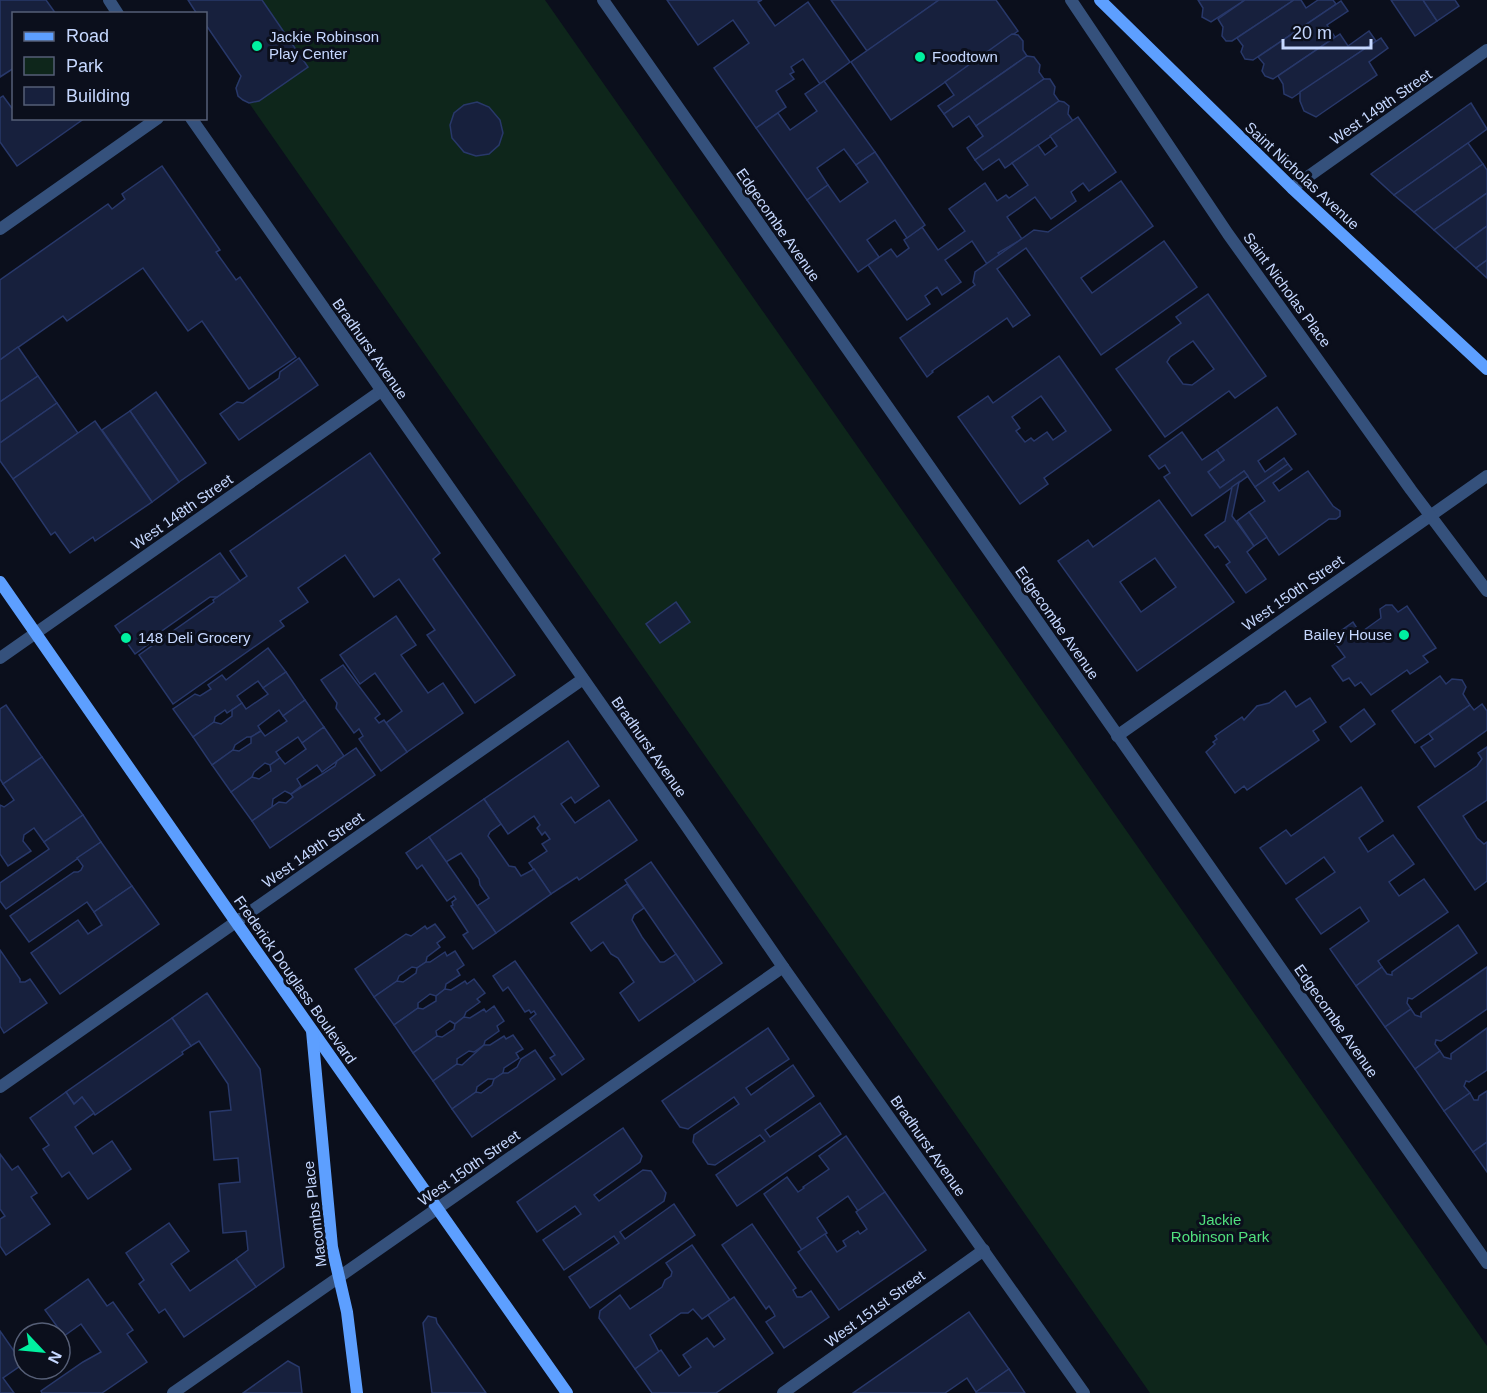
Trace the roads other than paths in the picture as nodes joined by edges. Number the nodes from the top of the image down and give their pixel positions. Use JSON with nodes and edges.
{"nodes":[{"id":1,"x":603,"y":0,"type":"edge"},
{"id":2,"x":1071,"y":0,"type":"edge"},
{"id":3,"x":1100,"y":0,"type":"edge"},
{"id":4,"x":1487,"y":50,"type":"edge"},
{"id":5,"x":155,"y":120,"type":"edge"},
{"id":6,"x":192,"y":120,"type":"edge"},
{"id":7,"x":1292,"y":188,"type":"junction"},
{"id":8,"x":0,"y":229,"type":"edge"},
{"id":9,"x":1487,"y":369,"type":"edge"},
{"id":10,"x":381,"y":391,"type":"junction"},
{"id":11,"x":1487,"y":476,"type":"edge"},
{"id":12,"x":1431,"y":516,"type":"junction"},
{"id":13,"x":0,"y":582,"type":"edge"},
{"id":14,"x":1487,"y":591,"type":"edge"},
{"id":15,"x":36,"y":633,"type":"junction"},
{"id":16,"x":0,"y":658,"type":"edge"},
{"id":17,"x":583,"y":679,"type":"junction"},
{"id":18,"x":1117,"y":735,"type":"junction"},
{"id":19,"x":236,"y":922,"type":"junction"},
{"id":20,"x":783,"y":967,"type":"junction"},
{"id":21,"x":312,"y":1029,"type":"junction"},
{"id":22,"x":0,"y":1087,"type":"edge"},
{"id":23,"x":438,"y":1208,"type":"junction"},
{"id":24,"x":984,"y":1250,"type":"junction"},
{"id":25,"x":1487,"y":1263,"type":"edge"},
{"id":26,"x":338,"y":1278,"type":"junction"},
{"id":27,"x":172,"y":1393,"type":"edge"},
{"id":28,"x":357,"y":1393,"type":"edge"},
{"id":29,"x":567,"y":1393,"type":"edge"},
{"id":30,"x":783,"y":1393,"type":"edge"},
{"id":31,"x":1084,"y":1393,"type":"edge"}],
"edges":[{"from":1,"to":18,"type":"street","name":"Edgecombe Avenue"},
{"from":2,"to":12,"type":"street","name":"Saint Nicholas Place"},
{"from":3,"to":7,"type":"main road","name":"Saint Nicholas Avenue"},
{"from":4,"to":7,"type":"street","name":"West 149th Street"},
{"from":5,"to":8,"type":"street"},
{"from":6,"to":10,"type":"street","name":"Bradhurst Avenue"},
{"from":7,"to":9,"type":"main road","name":"Saint Nicholas Avenue"},
{"from":10,"to":15,"type":"street","name":"West 148th Street"},
{"from":10,"to":17,"type":"street","name":"Bradhurst Avenue"},
{"from":11,"to":12,"type":"street","name":"West 150th Street"},
{"from":12,"to":14,"type":"street","name":"Saint Nicholas Place"},
{"from":12,"to":18,"type":"street","name":"West 150th Street"},
{"from":13,"to":15,"type":"main road","name":"Frederick Douglass Boulevard"},
{"from":15,"to":16,"type":"street","name":"West 148th Street"},
{"from":15,"to":19,"type":"main road","name":"Frederick Douglass Boulevard"},
{"from":17,"to":19,"type":"street","name":"West 149th Street"},
{"from":17,"to":20,"type":"street","name":"Bradhurst Avenue"},
{"from":18,"to":25,"type":"street","name":"Edgecombe Avenue"},
{"from":19,"to":21,"type":"main road","name":"Frederick Douglass Boulevard"},
{"from":19,"to":22,"type":"street","name":"West 149th Street"},
{"from":20,"to":23,"type":"street","name":"West 150th Street"},
{"from":20,"to":24,"type":"street","name":"Bradhurst Avenue"},
{"from":21,"to":23,"type":"main road","name":"Frederick Douglass Boulevard"},
{"from":21,"to":26,"type":"main road","name":"Macombs Place"},
{"from":23,"to":26,"type":"street","name":"West 150th Street"},
{"from":23,"to":29,"type":"main road","name":"Frederick Douglass Boulevard"},
{"from":24,"to":30,"type":"street","name":"West 151st Street"},
{"from":24,"to":31,"type":"street","name":"Bradhurst Avenue"},
{"from":26,"to":27,"type":"street","name":"West 150th Street"},
{"from":26,"to":28,"type":"main road","name":"Macombs Place"}]}
